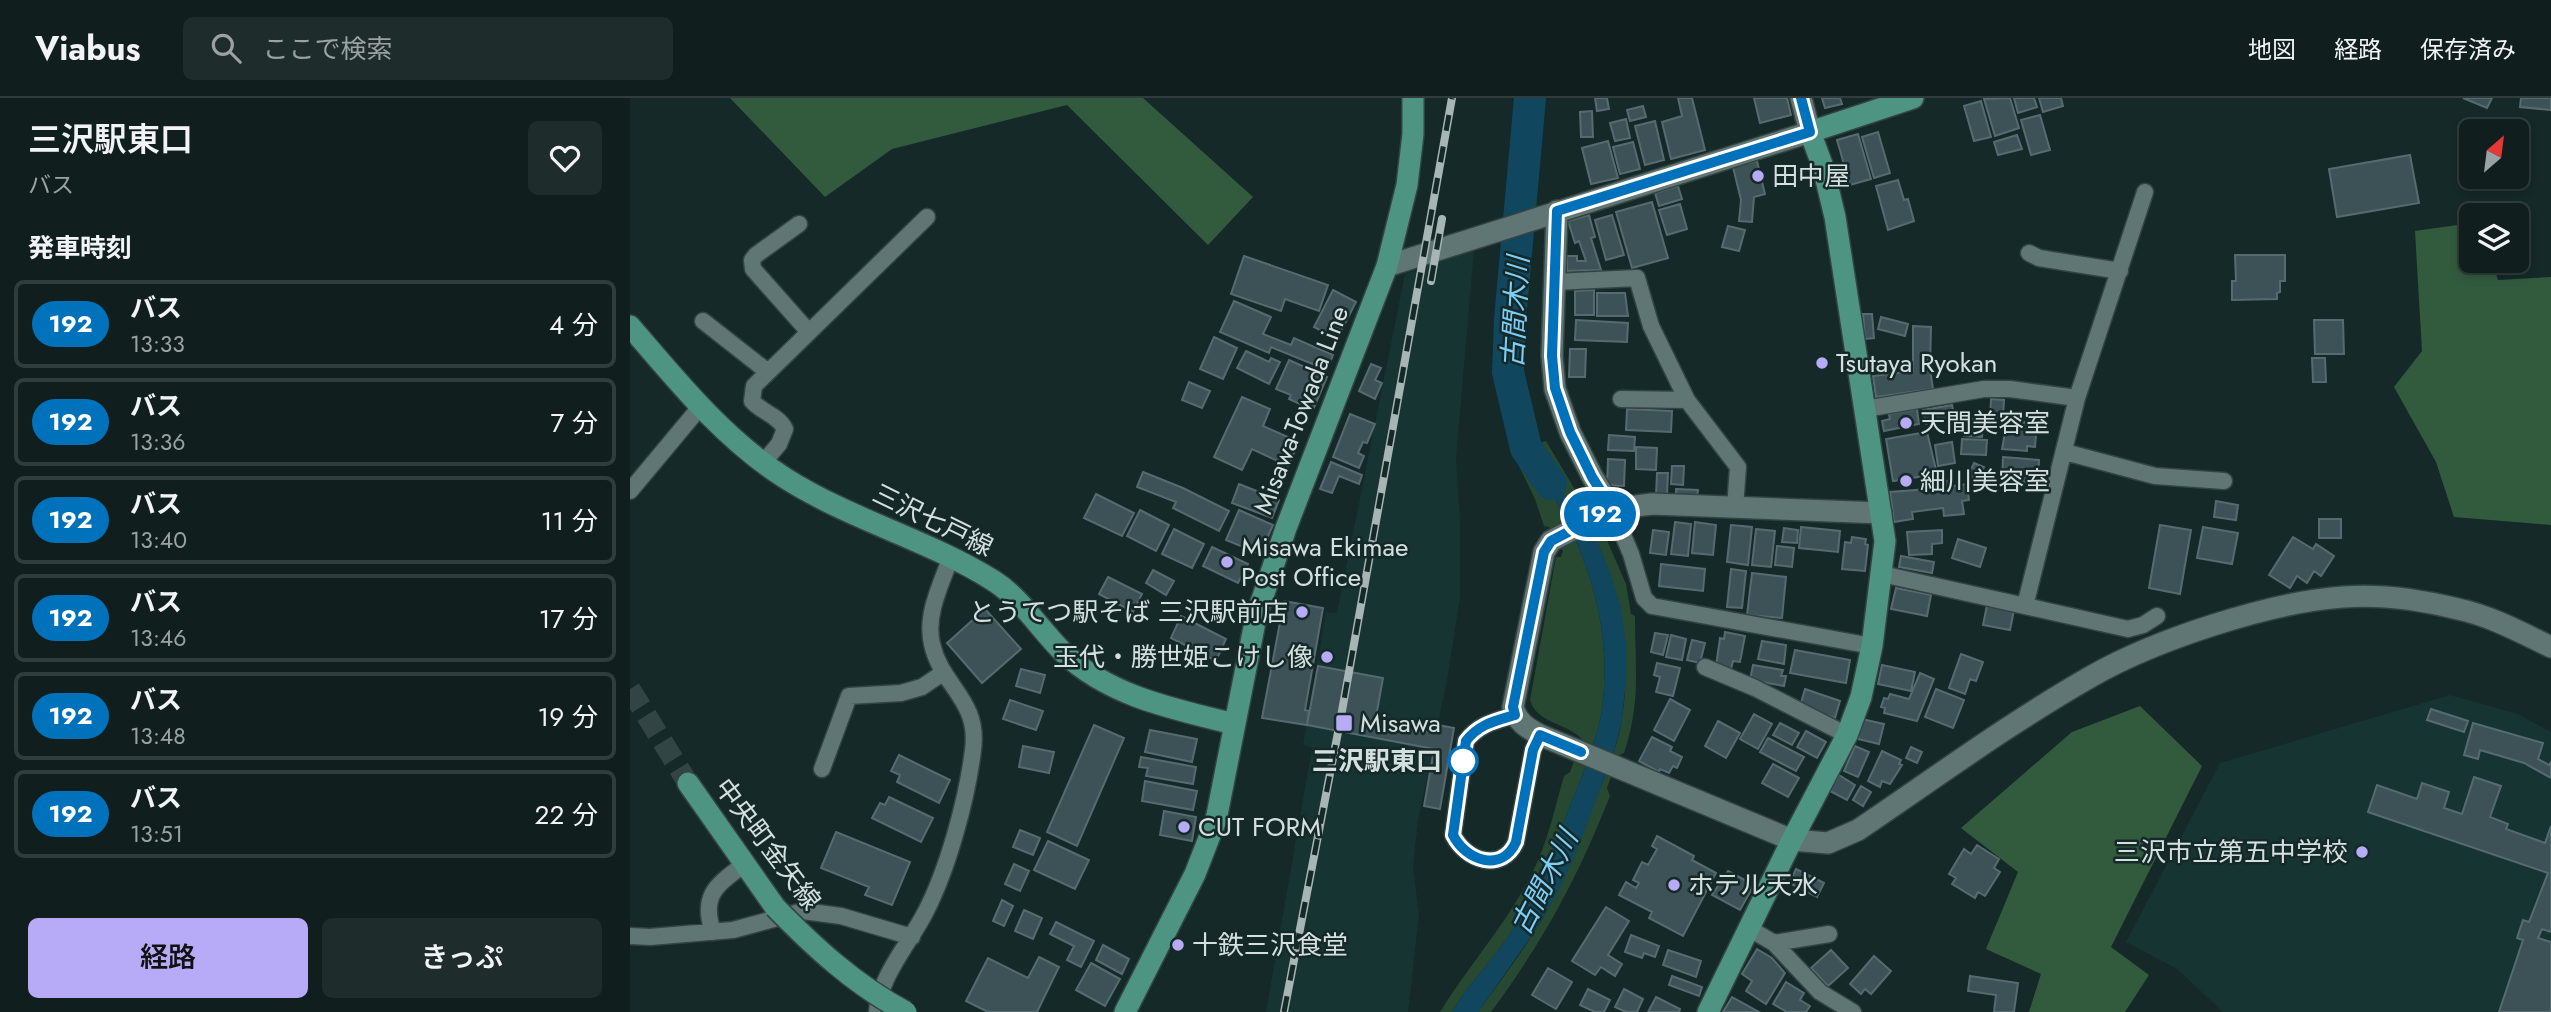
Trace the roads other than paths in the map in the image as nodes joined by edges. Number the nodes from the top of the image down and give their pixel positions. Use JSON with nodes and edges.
{"nodes":[{"id":1,"x":1413,"y":98,"type":"edge"},
{"id":2,"x":1801,"y":98,"type":"edge"},
{"id":3,"x":1913,"y":98,"type":"edge"},
{"id":4,"x":1810,"y":132,"type":"junction"},
{"id":5,"x":2145,"y":192,"type":"dead end"},
{"id":6,"x":1551,"y":213,"type":"junction"},
{"id":7,"x":927,"y":217,"type":"dead end"},
{"id":8,"x":799,"y":224,"type":"dead end"},
{"id":9,"x":2029,"y":253,"type":"dead end"},
{"id":10,"x":1387,"y":266,"type":"junction"},
{"id":11,"x":2120,"y":271,"type":"junction"},
{"id":12,"x":1553,"y":282,"type":"junction"},
{"id":13,"x":703,"y":321,"type":"dead end"},
{"id":14,"x":630,"y":326,"type":"edge"},
{"id":15,"x":808,"y":331,"type":"junction"},
{"id":16,"x":768,"y":372,"type":"junction"},
{"id":17,"x":2077,"y":398,"type":"junction"},
{"id":18,"x":1621,"y":399,"type":"dead end"},
{"id":19,"x":1686,"y":400,"type":"junction"},
{"id":20,"x":701,"y":406,"type":"junction"},
{"id":21,"x":1865,"y":410,"type":"junction"},
{"id":22,"x":2065,"y":452,"type":"junction"},
{"id":23,"x":763,"y":463,"type":"junction"},
{"id":24,"x":2224,"y":481,"type":"dead end"},
{"id":25,"x":630,"y":491,"type":"edge"},
{"id":26,"x":1735,"y":507,"type":"junction"},
{"id":27,"x":1607,"y":511,"type":"junction"},
{"id":28,"x":1881,"y":513,"type":"junction"},
{"id":29,"x":951,"y":557,"type":"junction"},
{"id":30,"x":1882,"y":574,"type":"junction"},
{"id":31,"x":2025,"y":606,"type":"junction"},
{"id":32,"x":2157,"y":616,"type":"dead end"},
{"id":33,"x":1871,"y":646,"type":"junction"},
{"id":34,"x":2551,"y":648,"type":"edge"},
{"id":35,"x":1705,"y":667,"type":"dead end"},
{"id":36,"x":944,"y":672,"type":"junction"},
{"id":37,"x":1515,"y":715,"type":"junction"},
{"id":38,"x":1234,"y":724,"type":"junction"},
{"id":39,"x":1540,"y":735,"type":"junction"},
{"id":40,"x":1847,"y":735,"type":"junction"},
{"id":41,"x":822,"y":768,"type":"dead end"},
{"id":42,"x":688,"y":783,"type":"tunnel mouth"},
{"id":43,"x":1792,"y":840,"type":"junction"},
{"id":44,"x":746,"y":863,"type":"junction"},
{"id":45,"x":1750,"y":929,"type":"junction"},
{"id":46,"x":713,"y":932,"type":"junction"},
{"id":47,"x":1829,"y":934,"type":"dead end"},
{"id":48,"x":630,"y":936,"type":"edge"},
{"id":49,"x":912,"y":937,"type":"junction"},
{"id":50,"x":1774,"y":943,"type":"junction"},
{"id":51,"x":877,"y":1012,"type":"edge"},
{"id":52,"x":906,"y":1012,"type":"edge"},
{"id":53,"x":1125,"y":1012,"type":"edge"},
{"id":54,"x":1708,"y":1012,"type":"edge"},
{"id":55,"x":1853,"y":1012,"type":"edge"}],
"edges":[{"from":1,"to":10,"type":"main road","name":"Misawa-Towada Line"},
{"from":2,"to":4,"type":"street"},
{"from":3,"to":4,"type":"main road"},
{"from":4,"to":6,"type":"street"},
{"from":4,"to":21,"type":"main road"},
{"from":5,"to":11,"type":"street"},
{"from":6,"to":10,"type":"street"},
{"from":6,"to":12,"type":"street"},
{"from":7,"to":15,"type":"street"},
{"from":8,"to":15,"type":"street"},
{"from":9,"to":11,"type":"street"},
{"from":10,"to":38,"type":"main road","name":"Misawa-Towada Line"},
{"from":11,"to":17,"type":"street"},
{"from":12,"to":19,"type":"street"},
{"from":12,"to":27,"type":"street"},
{"from":13,"to":16,"type":"street"},
{"from":14,"to":20,"type":"main road","name":"三沢七戸線"},
{"from":15,"to":16,"type":"street"},
{"from":16,"to":23,"type":"street"},
{"from":17,"to":21,"type":"street"},
{"from":17,"to":22,"type":"street"},
{"from":18,"to":19,"type":"street"},
{"from":19,"to":26,"type":"street"},
{"from":20,"to":23,"type":"main road","name":"三沢七戸線"},
{"from":20,"to":25,"type":"street"},
{"from":21,"to":28,"type":"main road"},
{"from":22,"to":24,"type":"street"},
{"from":22,"to":31,"type":"street"},
{"from":23,"to":29,"type":"main road","name":"三沢七戸線"},
{"from":26,"to":27,"type":"street"},
{"from":26,"to":28,"type":"street"},
{"from":27,"to":33,"type":"street"},
{"from":27,"to":37,"type":"street"},
{"from":28,"to":30,"type":"main road"},
{"from":29,"to":36,"type":"street"},
{"from":29,"to":38,"type":"main road","name":"三沢七戸線"},
{"from":30,"to":31,"type":"street"},
{"from":30,"to":33,"type":"main road"},
{"from":31,"to":32,"type":"street"},
{"from":33,"to":40,"type":"main road"},
{"from":34,"to":43,"type":"street"},
{"from":35,"to":40,"type":"street"},
{"from":36,"to":41,"type":"street"},
{"from":36,"to":49,"type":"street"},
{"from":37,"to":39,"type":"street"},
{"from":37,"to":39,"type":"street"},
{"from":38,"to":53,"type":"main road","name":"Misawa-Towada Line"},
{"from":39,"to":43,"type":"street"},
{"from":40,"to":43,"type":"main road"},
{"from":42,"to":44,"type":"main road","name":"中央町金矢線"},
{"from":43,"to":45,"type":"main road"},
{"from":44,"to":46,"type":"street"},
{"from":44,"to":52,"type":"main road","name":"中央町金矢線","bridge":true},
{"from":45,"to":50,"type":"street"},
{"from":45,"to":54,"type":"main road"},
{"from":46,"to":48,"type":"street"},
{"from":46,"to":49,"type":"street"},
{"from":47,"to":50,"type":"street"},
{"from":49,"to":51,"type":"street"},
{"from":50,"to":55,"type":"street"}]}
